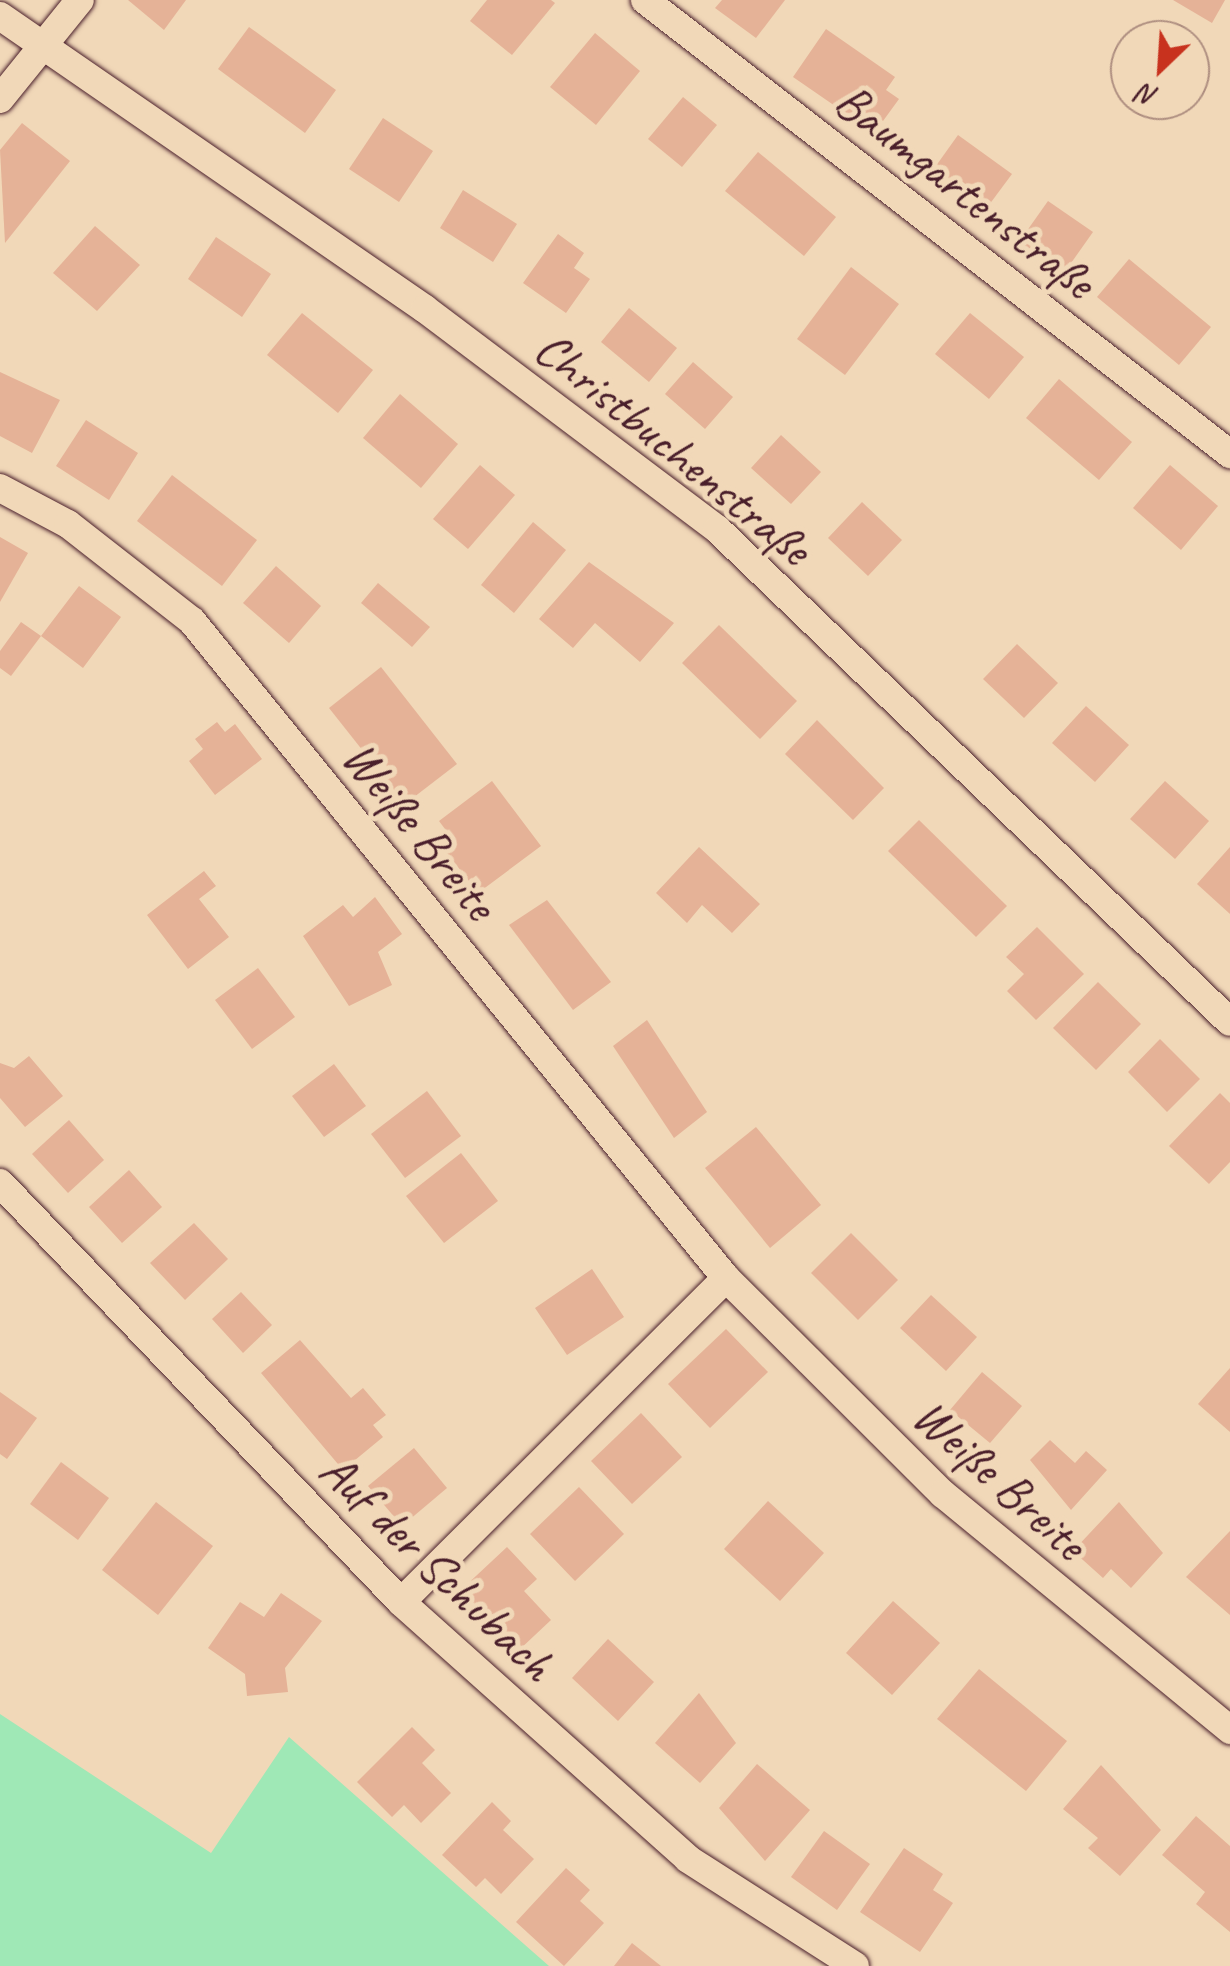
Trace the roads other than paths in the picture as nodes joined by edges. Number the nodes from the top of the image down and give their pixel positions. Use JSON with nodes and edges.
{"nodes":[{"id":1,"x":80,"y":0,"type":"edge"},
{"id":2,"x":645,"y":0,"type":"edge"},
{"id":3,"x":0,"y":16,"type":"edge"},
{"id":4,"x":42,"y":46,"type":"junction"},
{"id":5,"x":0,"y":98,"type":"edge"},
{"id":6,"x":1230,"y":454,"type":"edge"},
{"id":7,"x":0,"y":488,"type":"edge"},
{"id":8,"x":1230,"y":1022,"type":"edge"},
{"id":9,"x":0,"y":1183,"type":"edge"},
{"id":10,"x":726,"y":1278,"type":"junction"},
{"id":11,"x":401,"y":1602,"type":"junction"},
{"id":12,"x":1230,"y":1730,"type":"edge"},
{"id":13,"x":855,"y":1966,"type":"edge"}],
"edges":[{"from":1,"to":4,"type":"street"},
{"from":2,"to":6,"type":"street","name":"Baumgartenstraße"},
{"from":3,"to":4,"type":"street","name":"Christbuchenstraße"},
{"from":4,"to":5,"type":"street"},
{"from":4,"to":8,"type":"street","name":"Christbuchenstraße"},
{"from":7,"to":10,"type":"street","name":"Weiße Breite"},
{"from":9,"to":11,"type":"street","name":"Auf der Schubach"},
{"from":10,"to":11,"type":"street"},
{"from":10,"to":12,"type":"street","name":"Weiße Breite"},
{"from":11,"to":13,"type":"street","name":"Auf der Schubach"}]}
